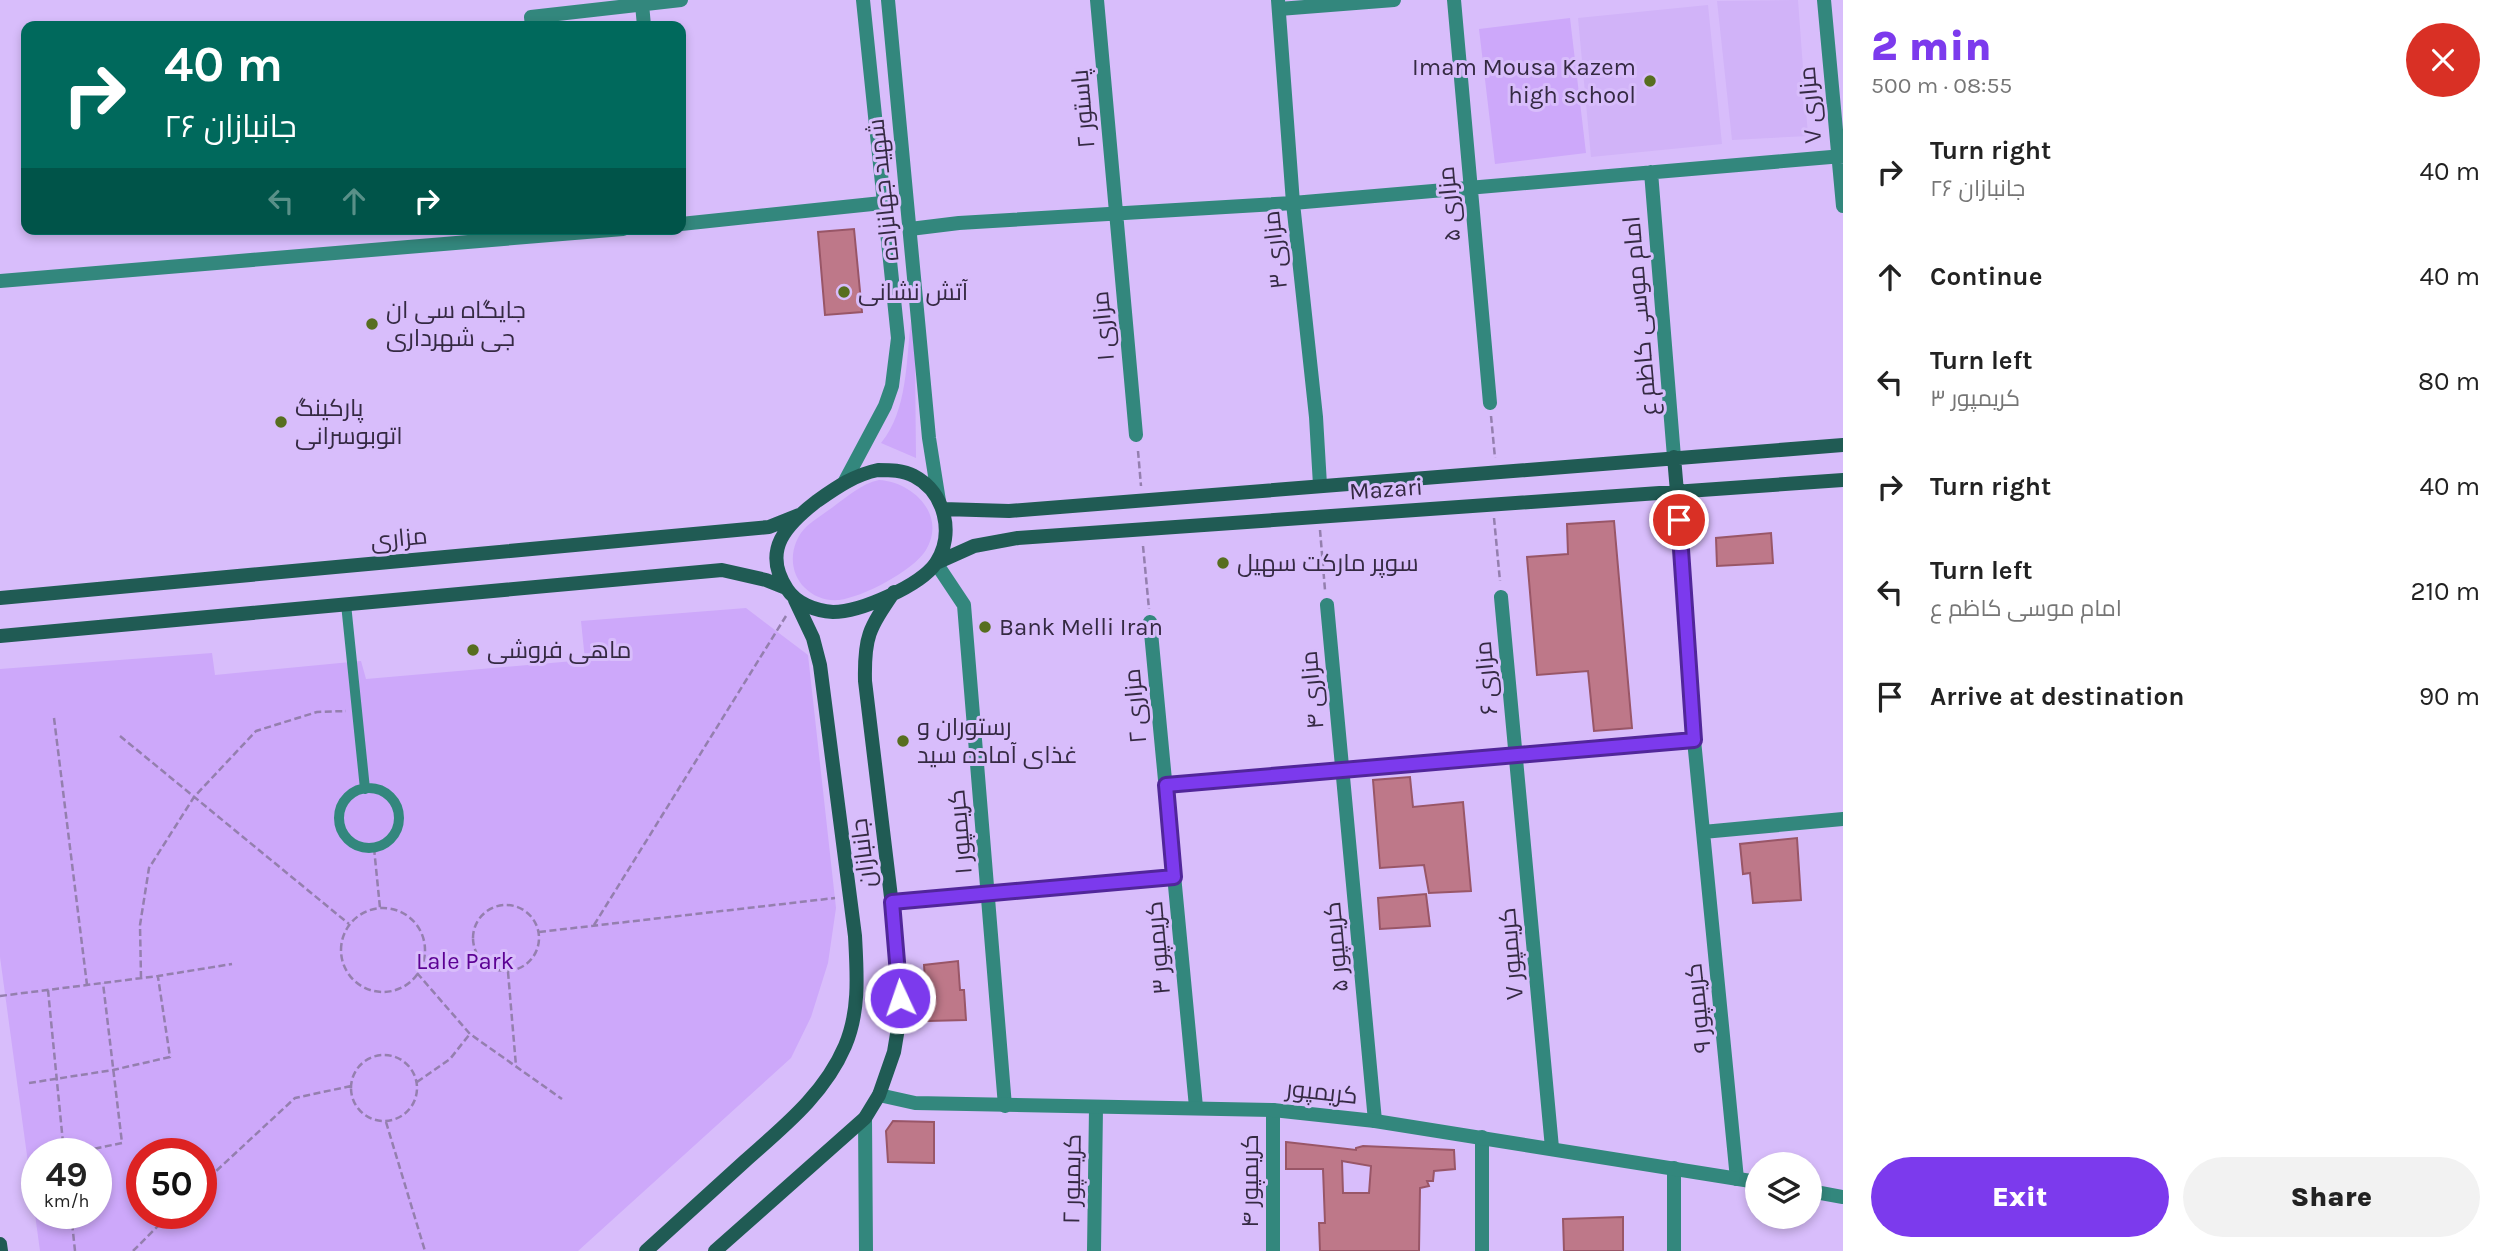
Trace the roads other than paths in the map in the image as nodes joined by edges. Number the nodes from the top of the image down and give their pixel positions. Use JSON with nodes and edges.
{"nodes":[{"id":1,"x":681,"y":0,"type":"edge"},
{"id":2,"x":863,"y":0,"type":"edge"},
{"id":3,"x":888,"y":0,"type":"edge"},
{"id":4,"x":1097,"y":0,"type":"edge"},
{"id":5,"x":1394,"y":0,"type":"edge"},
{"id":6,"x":1454,"y":0,"type":"edge"},
{"id":7,"x":1824,"y":0,"type":"edge"},
{"id":8,"x":650,"y":2,"type":"edge"},
{"id":9,"x":1278,"y":4,"type":"edge"},
{"id":10,"x":531,"y":21,"type":"edge"},
{"id":11,"x":645,"y":21,"type":"edge"},
{"id":12,"x":1840,"y":157,"type":"edge"},
{"id":13,"x":1651,"y":172,"type":"junction"},
{"id":14,"x":1471,"y":189,"type":"junction"},
{"id":15,"x":882,"y":203,"type":"junction"},
{"id":16,"x":1293,"y":203,"type":"junction"},
{"id":17,"x":1843,"y":206,"type":"edge"},
{"id":18,"x":1115,"y":213,"type":"junction"},
{"id":19,"x":686,"y":223,"type":"edge"},
{"id":20,"x":909,"y":229,"type":"junction"},
{"id":21,"x":886,"y":232,"type":"junction"},
{"id":22,"x":523,"y":235,"type":"edge"},
{"id":23,"x":0,"y":281,"type":"edge"},
{"id":24,"x":1490,"y":403,"type":"road end"},
{"id":25,"x":1136,"y":435,"type":"road end"},
{"id":26,"x":1843,"y":445,"type":"edge"},
{"id":27,"x":1674,"y":457,"type":"junction"},
{"id":28,"x":1843,"y":480,"type":"edge"},
{"id":29,"x":845,"y":481,"type":"junction"},
{"id":30,"x":1320,"y":485,"type":"junction"},
{"id":31,"x":1677,"y":492,"type":"junction"},
{"id":32,"x":941,"y":505,"type":"junction"},
{"id":33,"x":799,"y":515,"type":"junction"},
{"id":34,"x":936,"y":563,"type":"junction"},
{"id":35,"x":894,"y":592,"type":"junction"},
{"id":36,"x":791,"y":594,"type":"junction"},
{"id":37,"x":1501,"y":597,"type":"road end"},
{"id":38,"x":0,"y":598,"type":"edge"},
{"id":39,"x":346,"y":604,"type":"junction"},
{"id":40,"x":1327,"y":606,"type":"road end"},
{"id":41,"x":1150,"y":622,"type":"road end"},
{"id":42,"x":0,"y":635,"type":"edge"},
{"id":43,"x":1694,"y":740,"type":"junction"},
{"id":44,"x":1516,"y":755,"type":"junction"},
{"id":45,"x":1342,"y":770,"type":"junction"},
{"id":46,"x":1166,"y":785,"type":"junction"},
{"id":47,"x":365,"y":789,"type":"junction"},
{"id":48,"x":1843,"y":818,"type":"edge"},
{"id":49,"x":1703,"y":832,"type":"junction"},
{"id":50,"x":1174,"y":877,"type":"junction"},
{"id":51,"x":988,"y":894,"type":"junction"},
{"id":52,"x":892,"y":902,"type":"junction"},
{"id":53,"x":879,"y":1095,"type":"junction"},
{"id":54,"x":1005,"y":1106,"type":"junction"},
{"id":55,"x":1196,"y":1107,"type":"junction"},
{"id":56,"x":1096,"y":1108,"type":"junction"},
{"id":57,"x":1273,"y":1110,"type":"junction"},
{"id":58,"x":865,"y":1118,"type":"junction"},
{"id":59,"x":1375,"y":1121,"type":"junction"},
{"id":60,"x":1482,"y":1137,"type":"junction"},
{"id":61,"x":1552,"y":1149,"type":"junction"},
{"id":62,"x":1674,"y":1168,"type":"junction"},
{"id":63,"x":1737,"y":1179,"type":"junction"},
{"id":64,"x":1745,"y":1180,"type":"edge"},
{"id":65,"x":1822,"y":1193,"type":"edge"},
{"id":66,"x":1843,"y":1197,"type":"edge"},
{"id":67,"x":0,"y":1244,"type":"edge"},
{"id":68,"x":1,"y":1251,"type":"edge"},
{"id":69,"x":646,"y":1251,"type":"edge"},
{"id":70,"x":715,"y":1251,"type":"edge"},
{"id":71,"x":866,"y":1251,"type":"edge"},
{"id":72,"x":1094,"y":1251,"type":"edge"},
{"id":73,"x":1273,"y":1251,"type":"edge"},
{"id":74,"x":1482,"y":1251,"type":"edge"},
{"id":75,"x":1674,"y":1251,"type":"edge"}],
"edges":[{"from":1,"to":8,"type":"street"},
{"from":2,"to":15,"type":"street","name":"شهید جهانزاده"},
{"from":3,"to":20,"type":"street","name":"شهید جهانزاده"},
{"from":4,"to":18,"type":"street","name":"پاستور ۲"},
{"from":5,"to":9,"type":"street"},
{"from":6,"to":14,"type":"street","name":"مزاری ۵"},
{"from":7,"to":12,"type":"street","name":"مزاری ۷"},
{"from":8,"to":10,"type":"street"},
{"from":8,"to":11,"type":"street"},
{"from":9,"to":16,"type":"street","name":"مزاری ۳"},
{"from":12,"to":13,"type":"street"},
{"from":12,"to":17,"type":"street","name":"مزاری ۷"},
{"from":13,"to":14,"type":"street"},
{"from":13,"to":27,"type":"street","name":"امام موسی کاظم ع"},
{"from":14,"to":16,"type":"street"},
{"from":14,"to":24,"type":"street","name":"مزاری ۵"},
{"from":15,"to":19,"type":"street"},
{"from":15,"to":21,"type":"street","name":"شهید جهانزاده"},
{"from":16,"to":18,"type":"street"},
{"from":16,"to":30,"type":"street","name":"مزاری ۳"},
{"from":18,"to":20,"type":"street"},
{"from":18,"to":25,"type":"street","name":"مزاری ۱"},
{"from":20,"to":21,"type":"street"},
{"from":20,"to":32,"type":"street","name":"شهید جهانزاده"},
{"from":21,"to":29,"type":"street","name":"شهید جهانزاده"},
{"from":22,"to":23,"type":"street"},
{"from":26,"to":27,"type":"main road","name":"Mazari"},
{"from":27,"to":30,"type":"main road","name":"Mazari"},
{"from":27,"to":31,"type":"main road"},
{"from":28,"to":31,"type":"main road","name":"Mazari"},
{"from":29,"to":32,"type":"main road"},
{"from":29,"to":33,"type":"main road"},
{"from":30,"to":32,"type":"main road","name":"Mazari"},
{"from":31,"to":34,"type":"main road","name":"Mazari"},
{"from":31,"to":43,"type":"street"},
{"from":32,"to":34,"type":"main road"},
{"from":33,"to":36,"type":"main road"},
{"from":33,"to":38,"type":"main road","name":"مزاری"},
{"from":34,"to":35,"type":"main road"},
{"from":34,"to":51,"type":"street","name":"کریمپور ۱"},
{"from":35,"to":36,"type":"main road"},
{"from":35,"to":52,"type":"main road","name":"جانبازان"},
{"from":36,"to":39,"type":"main road"},
{"from":36,"to":69,"type":"main road","name":"جانبازان"},
{"from":37,"to":44,"type":"street","name":"مزاری ۶"},
{"from":39,"to":42,"type":"main road"},
{"from":39,"to":47,"type":"lane"},
{"from":40,"to":45,"type":"street","name":"مزاری ۴"},
{"from":41,"to":46,"type":"street","name":"مزاری ۲"},
{"from":43,"to":44,"type":"street"},
{"from":43,"to":49,"type":"street"},
{"from":44,"to":45,"type":"street"},
{"from":44,"to":61,"type":"street","name":"کریمپور ۷"},
{"from":45,"to":46,"type":"street"},
{"from":45,"to":59,"type":"street","name":"کریمپور ۵"},
{"from":46,"to":50,"type":"street","name":"کریمپور ۳"},
{"from":47,"to":47,"type":"lane"},
{"from":48,"to":49,"type":"street"},
{"from":49,"to":63,"type":"street","name":"کریمپور ۹"},
{"from":50,"to":51,"type":"street"},
{"from":50,"to":55,"type":"street","name":"کریمپور ۳"},
{"from":51,"to":52,"type":"street"},
{"from":51,"to":54,"type":"street","name":"کریمپور ۱"},
{"from":52,"to":53,"type":"main road","name":"جانبازان"},
{"from":53,"to":54,"type":"street","name":"کریمپور"},
{"from":53,"to":58,"type":"main road","name":"جانبازان"},
{"from":54,"to":56,"type":"street","name":"کریمپور"},
{"from":55,"to":56,"type":"street","name":"کریمپور"},
{"from":55,"to":57,"type":"street","name":"کریمپور"},
{"from":56,"to":72,"type":"street","name":"کریمپور ۲"},
{"from":57,"to":59,"type":"street","name":"کریمپور"},
{"from":57,"to":73,"type":"street","name":"کریمپور ۴"},
{"from":58,"to":70,"type":"main road","name":"جانبازان"},
{"from":58,"to":71,"type":"street"},
{"from":59,"to":60,"type":"street","name":"کریمپور"},
{"from":60,"to":61,"type":"street","name":"کریمپور"},
{"from":60,"to":74,"type":"street"},
{"from":61,"to":62,"type":"street","name":"کریمپور"},
{"from":62,"to":63,"type":"street","name":"کریمپور"},
{"from":62,"to":75,"type":"street"},
{"from":63,"to":64,"type":"street","name":"کریمپور"},
{"from":65,"to":66,"type":"street"},
{"from":67,"to":68,"type":"main road"}]}
